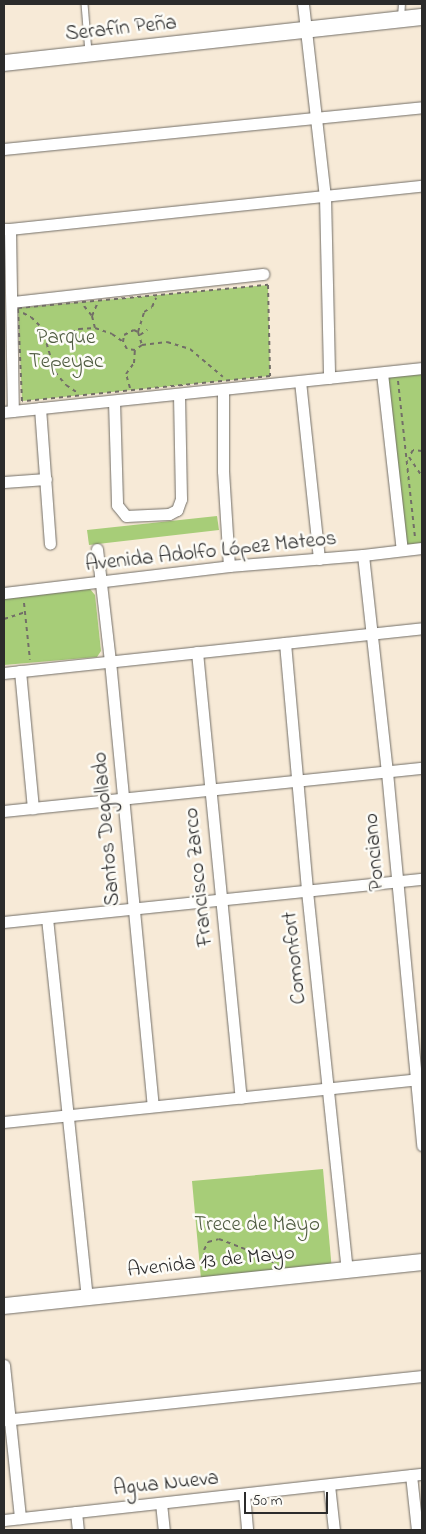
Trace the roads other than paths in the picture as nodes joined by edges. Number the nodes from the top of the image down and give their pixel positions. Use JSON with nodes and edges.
{"nodes":[{"id":1,"x":84,"y":4,"type":"edge"},
{"id":2,"x":302,"y":4,"type":"edge"},
{"id":3,"x":401,"y":12,"type":"edge"},
{"id":4,"x":422,"y":18,"type":"edge"},
{"id":5,"x":306,"y":30,"type":"junction"},
{"id":6,"x":89,"y":53,"type":"junction"},
{"id":7,"x":4,"y":64,"type":"edge"},
{"id":8,"x":422,"y":106,"type":"edge"},
{"id":9,"x":316,"y":118,"type":"junction"},
{"id":10,"x":4,"y":149,"type":"edge"},
{"id":11,"x":422,"y":186,"type":"edge"},
{"id":12,"x":325,"y":196,"type":"junction"},
{"id":13,"x":7,"y":229,"type":"edge"},
{"id":14,"x":264,"y":274,"type":"dead end"},
{"id":15,"x":15,"y":305,"type":"junction"},
{"id":16,"x":422,"y":368,"type":"edge"},
{"id":17,"x":382,"y":372,"type":"junction"},
{"id":18,"x":329,"y":378,"type":"junction"},
{"id":19,"x":300,"y":381,"type":"junction"},
{"id":20,"x":225,"y":385,"type":"junction"},
{"id":21,"x":179,"y":394,"type":"junction"},
{"id":22,"x":114,"y":401,"type":"junction"},
{"id":23,"x":40,"y":408,"type":"junction"},
{"id":24,"x":8,"y":411,"type":"edge"},
{"id":25,"x":46,"y":479,"type":"junction"},
{"id":26,"x":4,"y":482,"type":"edge"},
{"id":27,"x":50,"y":544,"type":"dead end"},
{"id":28,"x":422,"y":548,"type":"edge"},
{"id":29,"x":97,"y":549,"type":"dead end"},
{"id":30,"x":402,"y":550,"type":"junction"},
{"id":31,"x":363,"y":555,"type":"junction"},
{"id":32,"x":319,"y":559,"type":"junction"},
{"id":33,"x":229,"y":566,"type":"junction"},
{"id":34,"x":101,"y":581,"type":"junction"},
{"id":35,"x":4,"y":592,"type":"edge"},
{"id":36,"x":422,"y":628,"type":"edge"},
{"id":37,"x":371,"y":633,"type":"junction"},
{"id":38,"x":285,"y":643,"type":"junction"},
{"id":39,"x":197,"y":652,"type":"junction"},
{"id":40,"x":110,"y":661,"type":"junction"},
{"id":41,"x":25,"y":671,"type":"junction"},
{"id":42,"x":4,"y":673,"type":"edge"},
{"id":43,"x":422,"y":768,"type":"edge"},
{"id":44,"x":387,"y":772,"type":"junction"},
{"id":45,"x":296,"y":781,"type":"junction"},
{"id":46,"x":209,"y":790,"type":"junction"},
{"id":47,"x":122,"y":799,"type":"junction"},
{"id":48,"x":33,"y":808,"type":"junction"},
{"id":49,"x":4,"y":812,"type":"edge"},
{"id":50,"x":422,"y":879,"type":"edge"},
{"id":51,"x":396,"y":882,"type":"junction"},
{"id":52,"x":307,"y":891,"type":"junction"},
{"id":53,"x":220,"y":901,"type":"junction"},
{"id":54,"x":133,"y":910,"type":"junction"},
{"id":55,"x":47,"y":918,"type":"junction"},
{"id":56,"x":4,"y":922,"type":"edge"},
{"id":57,"x":419,"y":1080,"type":"edge"},
{"id":58,"x":327,"y":1089,"type":"junction"},
{"id":59,"x":241,"y":1098,"type":"junction"},
{"id":60,"x":153,"y":1106,"type":"junction"},
{"id":61,"x":68,"y":1115,"type":"junction"},
{"id":62,"x":4,"y":1122,"type":"edge"},
{"id":63,"x":422,"y":1145,"type":"edge"},
{"id":64,"x":422,"y":1262,"type":"edge"},
{"id":65,"x":347,"y":1269,"type":"junction"},
{"id":66,"x":87,"y":1297,"type":"junction"},
{"id":67,"x":4,"y":1306,"type":"edge"},
{"id":68,"x":4,"y":1365,"type":"edge"},
{"id":69,"x":422,"y":1376,"type":"edge"},
{"id":70,"x":7,"y":1420,"type":"edge"},
{"id":71,"x":417,"y":1475,"type":"edge"},
{"id":72,"x":328,"y":1485,"type":"junction"},
{"id":73,"x":244,"y":1494,"type":"junction"},
{"id":74,"x":161,"y":1503,"type":"junction"},
{"id":75,"x":76,"y":1512,"type":"junction"},
{"id":76,"x":20,"y":1518,"type":"junction"},
{"id":77,"x":4,"y":1520,"type":"edge"},
{"id":78,"x":78,"y":1530,"type":"edge"},
{"id":79,"x":164,"y":1530,"type":"edge"},
{"id":80,"x":247,"y":1530,"type":"edge"},
{"id":81,"x":334,"y":1530,"type":"edge"},
{"id":82,"x":417,"y":1530,"type":"edge"}],
"edges":[{"from":1,"to":6,"type":"lane"},
{"from":2,"to":5,"type":"street"},
{"from":3,"to":4,"type":"main road","name":"Serafín Peña"},
{"from":3,"to":5,"type":"main road","name":"Serafín Peña"},
{"from":5,"to":6,"type":"main road","name":"Serafín Peña"},
{"from":5,"to":9,"type":"street"},
{"from":6,"to":7,"type":"main road","name":"Serafín Peña"},
{"from":8,"to":9,"type":"street"},
{"from":9,"to":10,"type":"street"},
{"from":9,"to":12,"type":"street"},
{"from":11,"to":12,"type":"street"},
{"from":12,"to":13,"type":"street"},
{"from":12,"to":18,"type":"street"},
{"from":13,"to":15,"type":"street"},
{"from":14,"to":15,"type":"street"},
{"from":15,"to":24,"type":"street"},
{"from":16,"to":17,"type":"street"},
{"from":17,"to":18,"type":"street"},
{"from":17,"to":30,"type":"street"},
{"from":18,"to":19,"type":"street"},
{"from":19,"to":20,"type":"street"},
{"from":19,"to":32,"type":"street"},
{"from":20,"to":21,"type":"street"},
{"from":20,"to":33,"type":"street"},
{"from":21,"to":22,"type":"street"},
{"from":21,"to":22,"type":"street"},
{"from":22,"to":23,"type":"street"},
{"from":23,"to":24,"type":"street"},
{"from":23,"to":25,"type":"street"},
{"from":25,"to":26,"type":"street"},
{"from":25,"to":27,"type":"street"},
{"from":28,"to":30,"type":"street","name":"Avenida Adolfo López Mateos"},
{"from":29,"to":34,"type":"street","name":"Santos Degollado"},
{"from":30,"to":31,"type":"street","name":"Avenida Adolfo López Mateos"},
{"from":31,"to":32,"type":"street","name":"Avenida Adolfo López Mateos"},
{"from":31,"to":37,"type":"street","name":"Ponciano"},
{"from":32,"to":33,"type":"street","name":"Avenida Adolfo López Mateos"},
{"from":33,"to":34,"type":"street","name":"Avenida Adolfo López Mateos"},
{"from":34,"to":35,"type":"street","name":"Avenida Adolfo López Mateos"},
{"from":34,"to":40,"type":"street","name":"Santos Degollado"},
{"from":36,"to":37,"type":"street"},
{"from":37,"to":38,"type":"street"},
{"from":37,"to":44,"type":"street","name":"Ponciano"},
{"from":38,"to":39,"type":"street"},
{"from":38,"to":45,"type":"street","name":"Comonfort"},
{"from":39,"to":40,"type":"street"},
{"from":39,"to":46,"type":"street","name":"Francisco Zarco"},
{"from":40,"to":41,"type":"street"},
{"from":40,"to":47,"type":"street","name":"Santos Degollado"},
{"from":41,"to":42,"type":"street"},
{"from":41,"to":48,"type":"street"},
{"from":43,"to":44,"type":"street"},
{"from":44,"to":45,"type":"street"},
{"from":44,"to":51,"type":"street","name":"Ponciano"},
{"from":45,"to":46,"type":"street"},
{"from":45,"to":52,"type":"street","name":"Comonfort"},
{"from":46,"to":47,"type":"street"},
{"from":46,"to":53,"type":"street","name":"Francisco Zarco"},
{"from":47,"to":48,"type":"street"},
{"from":47,"to":54,"type":"street","name":"Santos Degollado"},
{"from":48,"to":49,"type":"street"},
{"from":50,"to":51,"type":"street"},
{"from":51,"to":52,"type":"street"},
{"from":51,"to":57,"type":"street","name":"Ponciano"},
{"from":52,"to":53,"type":"street"},
{"from":52,"to":58,"type":"street","name":"Comonfort"},
{"from":53,"to":54,"type":"street"},
{"from":53,"to":59,"type":"street","name":"Francisco Zarco"},
{"from":54,"to":55,"type":"street"},
{"from":54,"to":60,"type":"street","name":"Santos Degollado"},
{"from":55,"to":56,"type":"street"},
{"from":55,"to":61,"type":"street"},
{"from":57,"to":58,"type":"street"},
{"from":57,"to":63,"type":"street","name":"Ponciano"},
{"from":58,"to":59,"type":"street"},
{"from":58,"to":65,"type":"street","name":"Comonfort"},
{"from":59,"to":60,"type":"street"},
{"from":60,"to":61,"type":"street"},
{"from":61,"to":62,"type":"street"},
{"from":61,"to":66,"type":"street"},
{"from":64,"to":65,"type":"main road","name":"Avenida 13 de Mayo"},
{"from":65,"to":66,"type":"main road","name":"Avenida 13 de Mayo"},
{"from":66,"to":67,"type":"main road","name":"Avenida 13 de Mayo"},
{"from":68,"to":70,"type":"street"},
{"from":69,"to":70,"type":"street"},
{"from":70,"to":76,"type":"street"},
{"from":71,"to":72,"type":"street","name":"Agua Nueva"},
{"from":71,"to":82,"type":"street"},
{"from":72,"to":73,"type":"street","name":"Agua Nueva"},
{"from":72,"to":81,"type":"street"},
{"from":73,"to":74,"type":"street","name":"Agua Nueva"},
{"from":73,"to":80,"type":"street"},
{"from":74,"to":75,"type":"street","name":"Agua Nueva"},
{"from":74,"to":79,"type":"street"},
{"from":75,"to":76,"type":"street","name":"Agua Nueva"},
{"from":75,"to":78,"type":"street"},
{"from":76,"to":77,"type":"street","name":"Agua Nueva"}]}
